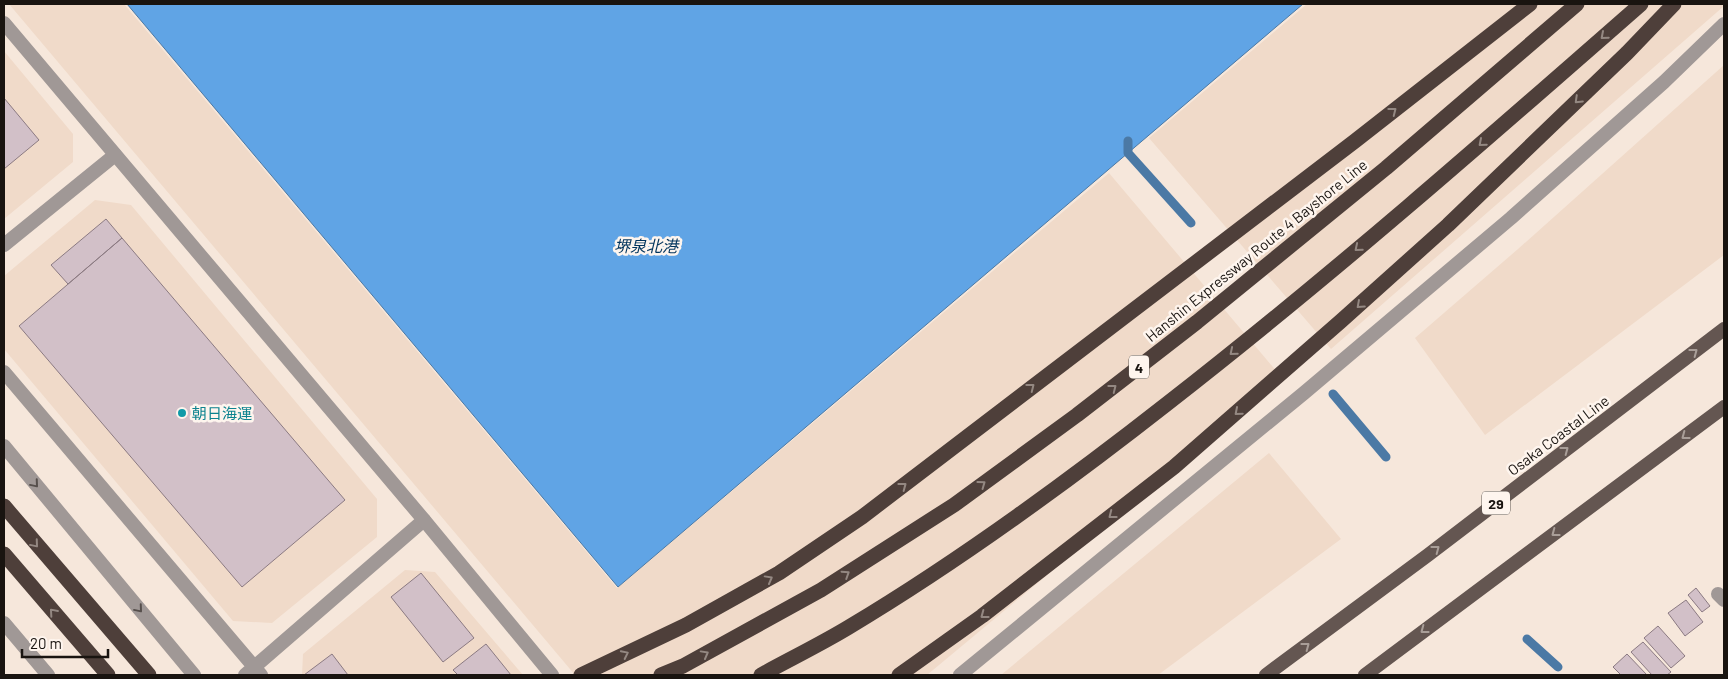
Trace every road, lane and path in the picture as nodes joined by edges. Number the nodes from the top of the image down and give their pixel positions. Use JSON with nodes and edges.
{"nodes":[{"id":1,"x":1530,"y":4,"type":"edge"},
{"id":2,"x":1577,"y":4,"type":"edge"},
{"id":3,"x":1641,"y":4,"type":"edge"},
{"id":4,"x":1674,"y":4,"type":"edge"},
{"id":5,"x":4,"y":23,"type":"edge"},
{"id":6,"x":1724,"y":24,"type":"edge"},
{"id":7,"x":115,"y":156,"type":"junction"},
{"id":8,"x":4,"y":245,"type":"edge"},
{"id":9,"x":1724,"y":329,"type":"edge"},
{"id":10,"x":4,"y":372,"type":"edge"},
{"id":11,"x":1724,"y":407,"type":"edge"},
{"id":12,"x":4,"y":446,"type":"edge"},
{"id":13,"x":4,"y":506,"type":"edge"},
{"id":14,"x":424,"y":520,"type":"junction"},
{"id":15,"x":4,"y":554,"type":"edge"},
{"id":16,"x":4,"y":623,"type":"edge"},
{"id":17,"x":253,"y":673,"type":"edge"},
{"id":18,"x":48,"y":675,"type":"edge"},
{"id":19,"x":108,"y":675,"type":"edge"},
{"id":20,"x":149,"y":675,"type":"edge"},
{"id":21,"x":194,"y":675,"type":"edge"},
{"id":22,"x":552,"y":675,"type":"edge"},
{"id":23,"x":581,"y":675,"type":"edge"},
{"id":24,"x":661,"y":675,"type":"edge"},
{"id":25,"x":761,"y":675,"type":"edge"},
{"id":26,"x":899,"y":675,"type":"edge"},
{"id":27,"x":960,"y":675,"type":"edge"},
{"id":28,"x":1266,"y":675,"type":"edge"},
{"id":29,"x":1365,"y":675,"type":"edge"}],
"edges":[{"from":23,"to":1,"type":"highway","one_way":true},
{"from":24,"to":2,"type":"highway","name":"Hanshin Expressway Route 4 Bayshore Line","number":"4","one_way":true},
{"from":3,"to":25,"type":"highway","one_way":true},
{"from":4,"to":26,"type":"highway","one_way":true},
{"from":5,"to":7,"type":"street"},
{"from":6,"to":27,"type":"street"},
{"from":7,"to":8,"type":"street"},
{"from":7,"to":14,"type":"street"},
{"from":28,"to":9,"type":"main road","name":"Osaka Coastal Line","number":"29","one_way":true},
{"from":10,"to":17,"type":"street"},
{"from":11,"to":29,"type":"main road","one_way":true},
{"from":12,"to":21,"type":"street","one_way":true},
{"from":13,"to":20,"type":"highway","one_way":true},
{"from":14,"to":17,"type":"street"},
{"from":14,"to":22,"type":"street"},
{"from":19,"to":15,"type":"highway","one_way":true},
{"from":16,"to":18,"type":"street"}]}
